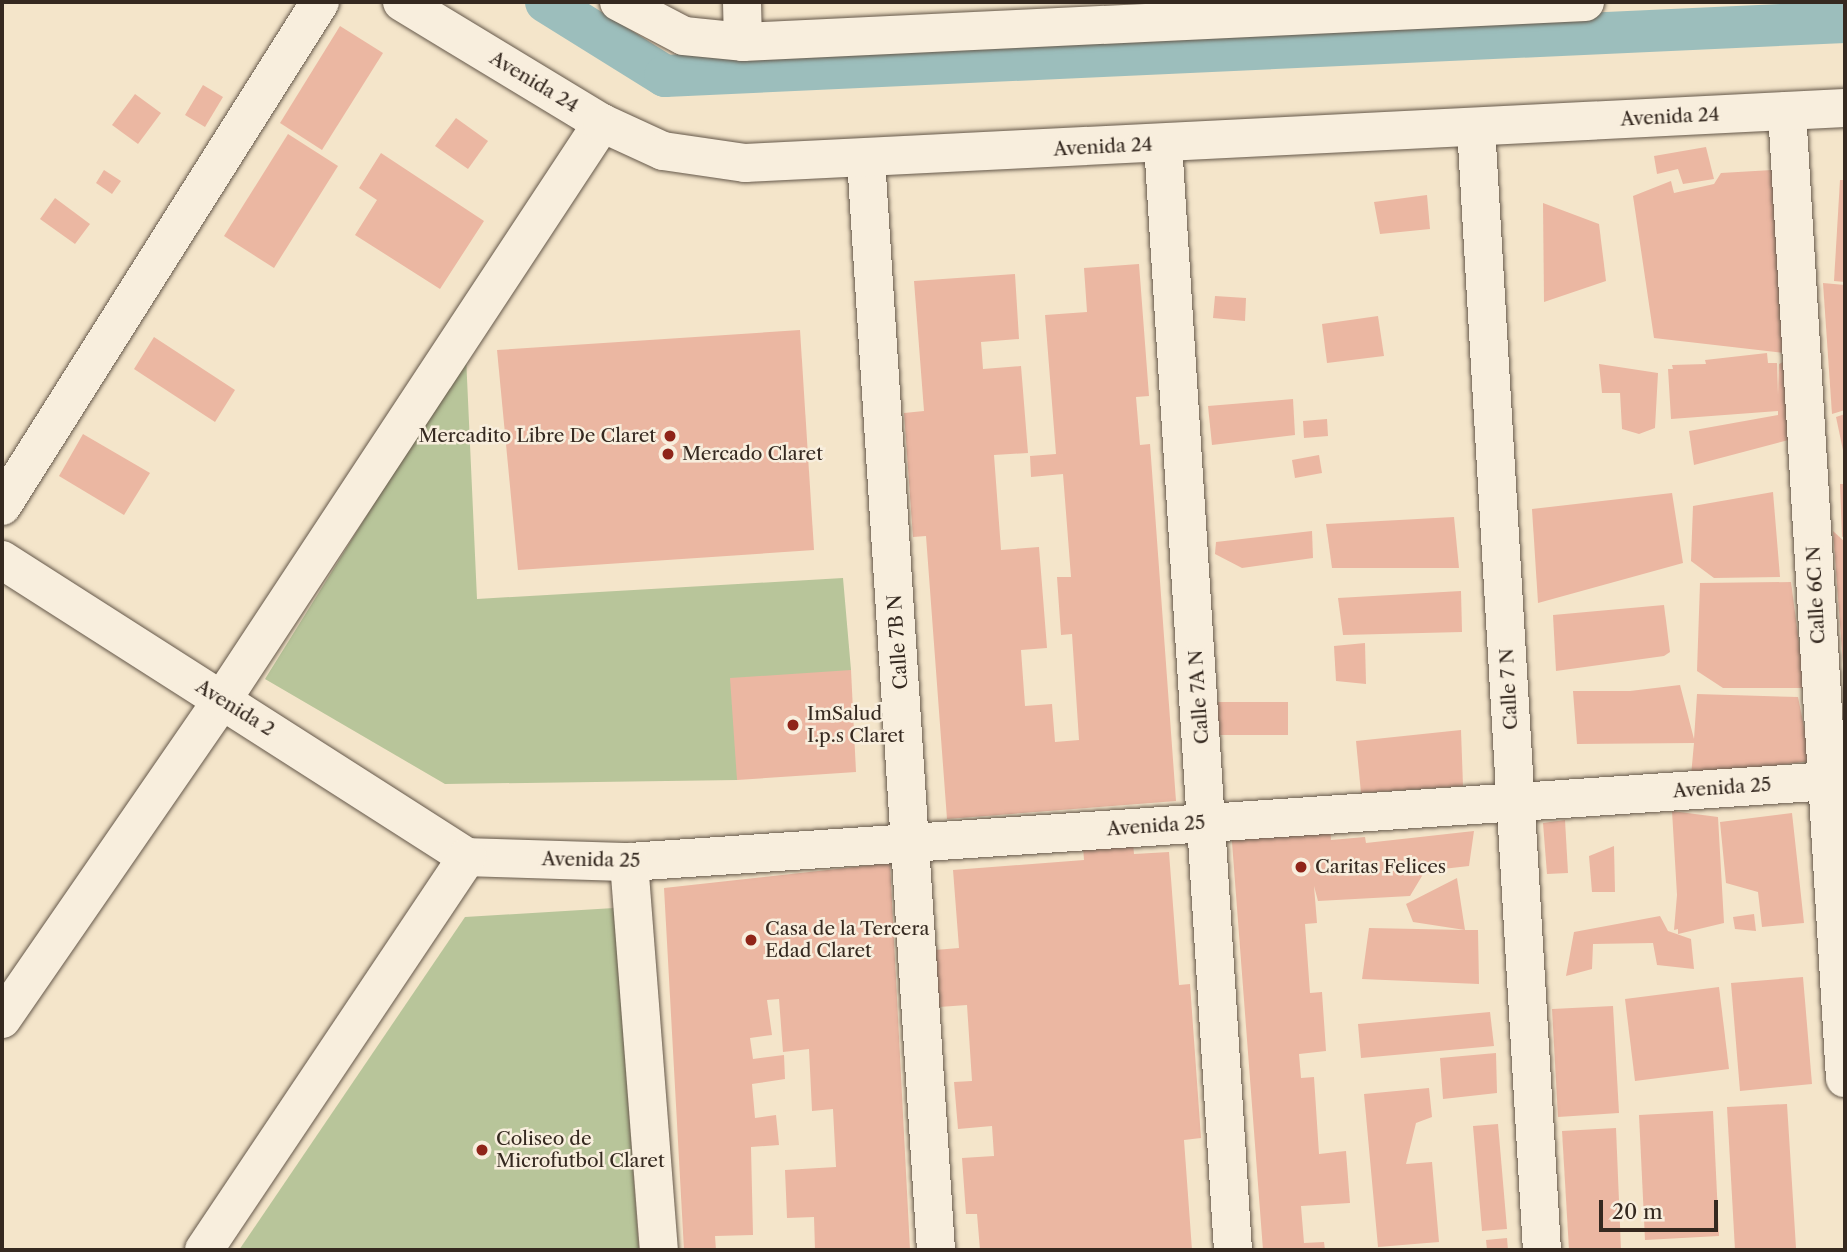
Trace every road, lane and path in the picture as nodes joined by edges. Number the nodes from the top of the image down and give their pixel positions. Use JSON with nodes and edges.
{"nodes":[{"id":1,"x":320,"y":2,"type":"edge"},
{"id":2,"x":402,"y":2,"type":"edge"},
{"id":3,"x":620,"y":2,"type":"edge"},
{"id":4,"x":742,"y":2,"type":"edge"},
{"id":5,"x":1570,"y":2,"type":"edge"},
{"id":6,"x":1585,"y":2,"type":"edge"},
{"id":7,"x":1213,"y":10,"type":"edge"},
{"id":8,"x":743,"y":42,"type":"junction"},
{"id":9,"x":1845,"y":108,"type":"edge"},
{"id":10,"x":1787,"y":111,"type":"junction"},
{"id":11,"x":603,"y":123,"type":"junction"},
{"id":12,"x":1475,"y":127,"type":"junction"},
{"id":13,"x":1163,"y":144,"type":"junction"},
{"id":14,"x":866,"y":159,"type":"junction"},
{"id":15,"x":2,"y":506,"type":"edge"},
{"id":16,"x":2,"y":561,"type":"edge"},
{"id":17,"x":222,"y":700,"type":"junction"},
{"id":18,"x":1836,"y":780,"type":"edge"},
{"id":19,"x":1516,"y":802,"type":"junction"},
{"id":20,"x":1208,"y":822,"type":"junction"},
{"id":21,"x":911,"y":843,"type":"junction"},
{"id":22,"x":467,"y":856,"type":"junction"},
{"id":23,"x":629,"y":862,"type":"junction"},
{"id":24,"x":2,"y":1019,"type":"edge"},
{"id":25,"x":1845,"y":1078,"type":"edge"},
{"id":26,"x":204,"y":1250,"type":"edge"},
{"id":27,"x":659,"y":1250,"type":"edge"},
{"id":28,"x":936,"y":1250,"type":"edge"},
{"id":29,"x":1233,"y":1250,"type":"edge"},
{"id":30,"x":1542,"y":1250,"type":"edge"}],
"edges":[{"from":1,"to":15,"type":"street"},
{"from":2,"to":11,"type":"street","name":"Avenida 24"},
{"from":3,"to":8,"type":"street"},
{"from":4,"to":8,"type":"street"},
{"from":5,"to":6,"type":"street"},
{"from":5,"to":7,"type":"street"},
{"from":7,"to":8,"type":"street"},
{"from":9,"to":10,"type":"street","name":"Avenida 24"},
{"from":10,"to":12,"type":"street","name":"Avenida 24"},
{"from":10,"to":18,"type":"street","name":"Calle 6C N"},
{"from":11,"to":14,"type":"street","name":"Avenida 24"},
{"from":11,"to":17,"type":"street"},
{"from":12,"to":13,"type":"street","name":"Avenida 24"},
{"from":12,"to":19,"type":"street","name":"Calle 7 N"},
{"from":13,"to":14,"type":"street","name":"Avenida 24"},
{"from":13,"to":20,"type":"street","name":"Calle 7A N"},
{"from":14,"to":21,"type":"street","name":"Calle 7B N"},
{"from":16,"to":17,"type":"street","name":"Avenida 2"},
{"from":17,"to":22,"type":"street","name":"Avenida 2"},
{"from":17,"to":24,"type":"street"},
{"from":18,"to":19,"type":"street","name":"Avenida 25"},
{"from":18,"to":25,"type":"street","name":"Calle 6C N"},
{"from":19,"to":20,"type":"street","name":"Avenida 25"},
{"from":19,"to":30,"type":"street","name":"Calle 7 N"},
{"from":20,"to":21,"type":"street","name":"Avenida 25"},
{"from":20,"to":29,"type":"street","name":"Calle 7A N"},
{"from":21,"to":23,"type":"street","name":"Avenida 25"},
{"from":21,"to":28,"type":"street","name":"Calle 7B N"},
{"from":22,"to":23,"type":"street","name":"Avenida 25"},
{"from":22,"to":26,"type":"street"},
{"from":23,"to":27,"type":"street"}]}
